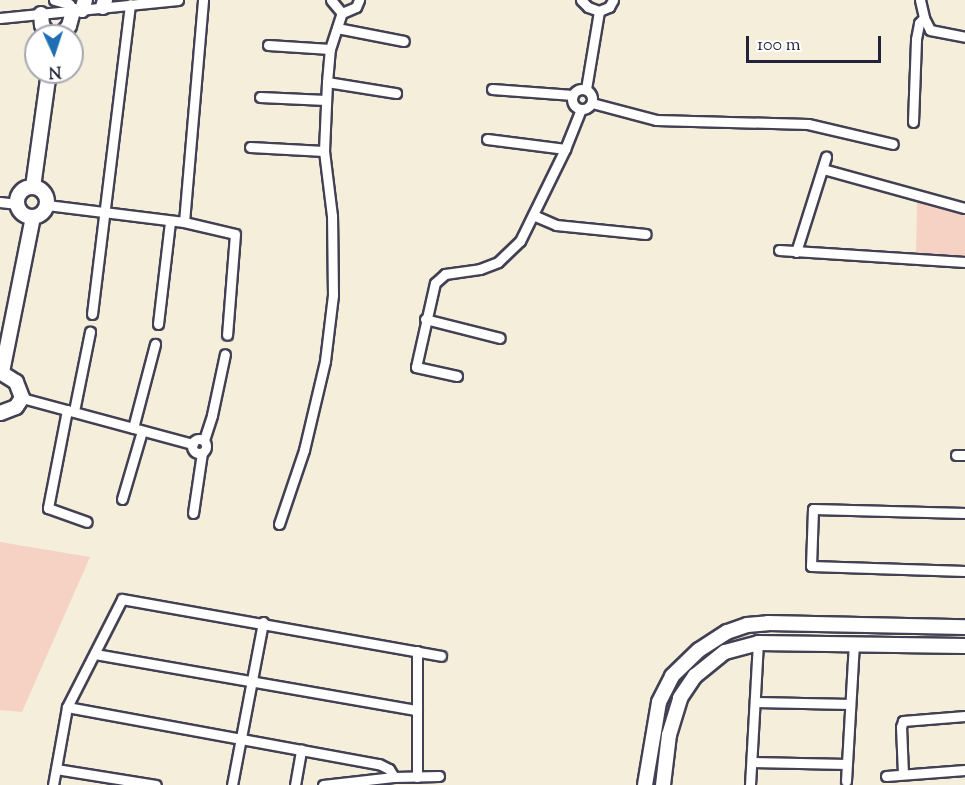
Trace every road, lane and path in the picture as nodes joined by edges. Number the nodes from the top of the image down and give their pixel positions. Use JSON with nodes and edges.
{"nodes":[{"id":1,"x":54,"y":0,"type":"edge"},
{"id":2,"x":178,"y":0,"type":"edge"},
{"id":3,"x":203,"y":0,"type":"edge"},
{"id":4,"x":331,"y":0,"type":"edge"},
{"id":5,"x":359,"y":0,"type":"edge"},
{"id":6,"x":581,"y":0,"type":"edge"},
{"id":7,"x":613,"y":0,"type":"edge"},
{"id":8,"x":920,"y":0,"type":"edge"},
{"id":9,"x":104,"y":3,"type":"edge"},
{"id":10,"x":130,"y":4,"type":"junction"},
{"id":11,"x":80,"y":7,"type":"edge"},
{"id":12,"x":599,"y":11,"type":"junction"},
{"id":13,"x":342,"y":13,"type":"junction"},
{"id":14,"x":41,"y":14,"type":"junction"},
{"id":15,"x":0,"y":18,"type":"edge"},
{"id":16,"x":924,"y":18,"type":"junction"},
{"id":17,"x":42,"y":24,"type":"edge"},
{"id":18,"x":70,"y":24,"type":"edge"},
{"id":19,"x":337,"y":28,"type":"junction"},
{"id":20,"x":965,"y":37,"type":"edge"},
{"id":21,"x":404,"y":41,"type":"dead end"},
{"id":22,"x":268,"y":45,"type":"dead end"},
{"id":23,"x":330,"y":50,"type":"junction"},
{"id":24,"x":327,"y":82,"type":"junction"},
{"id":25,"x":47,"y":84,"type":"edge"},
{"id":26,"x":492,"y":88,"type":"dead end"},
{"id":27,"x":586,"y":89,"type":"junction"},
{"id":28,"x":396,"y":93,"type":"dead end"},
{"id":29,"x":573,"y":95,"type":"junction"},
{"id":30,"x":260,"y":97,"type":"dead end"},
{"id":31,"x":326,"y":100,"type":"junction"},
{"id":32,"x":592,"y":103,"type":"junction"},
{"id":33,"x":581,"y":109,"type":"junction"},
{"id":34,"x":913,"y":122,"type":"dead end"},
{"id":35,"x":487,"y":139,"type":"dead end"},
{"id":36,"x":893,"y":144,"type":"dead end"},
{"id":37,"x":250,"y":147,"type":"dead end"},
{"id":38,"x":565,"y":149,"type":"junction"},
{"id":39,"x":324,"y":151,"type":"junction"},
{"id":40,"x":826,"y":157,"type":"dead end"},
{"id":41,"x":823,"y":169,"type":"junction"},
{"id":42,"x":33,"y":187,"type":"junction"},
{"id":43,"x":0,"y":202,"type":"edge"},
{"id":44,"x":17,"y":204,"type":"junction"},
{"id":45,"x":47,"y":205,"type":"junction"},
{"id":46,"x":965,"y":208,"type":"edge"},
{"id":47,"x":105,"y":212,"type":"junction"},
{"id":48,"x":533,"y":215,"type":"junction"},
{"id":49,"x":33,"y":217,"type":"junction"},
{"id":50,"x":170,"y":222,"type":"junction"},
{"id":51,"x":184,"y":222,"type":"junction"},
{"id":52,"x":646,"y":234,"type":"dead end"},
{"id":53,"x":779,"y":250,"type":"dead end"},
{"id":54,"x":796,"y":252,"type":"junction"},
{"id":55,"x":965,"y":262,"type":"edge"},
{"id":56,"x":92,"y":314,"type":"dead end"},
{"id":57,"x":425,"y":319,"type":"junction"},
{"id":58,"x":158,"y":324,"type":"dead end"},
{"id":59,"x":90,"y":332,"type":"dead end"},
{"id":60,"x":227,"y":335,"type":"dead end"},
{"id":61,"x":500,"y":338,"type":"dead end"},
{"id":62,"x":155,"y":344,"type":"dead end"},
{"id":63,"x":225,"y":354,"type":"dead end"},
{"id":64,"x":1,"y":372,"type":"edge"},
{"id":65,"x":457,"y":376,"type":"dead end"},
{"id":66,"x":22,"y":398,"type":"junction"},
{"id":67,"x":70,"y":410,"type":"junction"},
{"id":68,"x":0,"y":413,"type":"edge"},
{"id":69,"x":137,"y":430,"type":"junction"},
{"id":70,"x":204,"y":440,"type":"junction"},
{"id":71,"x":193,"y":444,"type":"junction"},
{"id":72,"x":202,"y":453,"type":"junction"},
{"id":73,"x":122,"y":499,"type":"dead end"},
{"id":74,"x":193,"y":513,"type":"dead end"},
{"id":75,"x":965,"y":513,"type":"edge"},
{"id":76,"x":87,"y":522,"type":"dead end"},
{"id":77,"x":279,"y":524,"type":"dead end"},
{"id":78,"x":965,"y":571,"type":"edge"},
{"id":79,"x":263,"y":622,"type":"junction"},
{"id":80,"x":965,"y":627,"type":"edge"},
{"id":81,"x":854,"y":642,"type":"junction"},
{"id":82,"x":758,"y":643,"type":"junction"},
{"id":83,"x":965,"y":646,"type":"edge"},
{"id":84,"x":417,"y":651,"type":"junction"},
{"id":85,"x":95,"y":654,"type":"junction"},
{"id":86,"x":441,"y":656,"type":"dead end"},
{"id":87,"x":251,"y":682,"type":"junction"},
{"id":88,"x":756,"y":702,"type":"junction"},
{"id":89,"x":850,"y":704,"type":"junction"},
{"id":90,"x":67,"y":706,"type":"junction"},
{"id":91,"x":417,"y":710,"type":"junction"},
{"id":92,"x":965,"y":716,"type":"edge"},
{"id":93,"x":242,"y":738,"type":"junction"},
{"id":94,"x":301,"y":750,"type":"junction"},
{"id":95,"x":752,"y":762,"type":"junction"},
{"id":96,"x":847,"y":764,"type":"junction"},
{"id":97,"x":57,"y":769,"type":"junction"},
{"id":98,"x":965,"y":771,"type":"edge"},
{"id":99,"x":903,"y":774,"type":"junction"},
{"id":100,"x":438,"y":776,"type":"dead end"},
{"id":101,"x":886,"y":776,"type":"dead end"},
{"id":102,"x":394,"y":777,"type":"junction"},
{"id":103,"x":417,"y":777,"type":"junction"},
{"id":104,"x":114,"y":781,"type":"edge"},
{"id":105,"x":846,"y":781,"type":"dead end"},
{"id":106,"x":53,"y":785,"type":"edge"},
{"id":107,"x":156,"y":785,"type":"edge"},
{"id":108,"x":232,"y":785,"type":"edge"},
{"id":109,"x":295,"y":785,"type":"edge"},
{"id":110,"x":323,"y":785,"type":"edge"},
{"id":111,"x":645,"y":785,"type":"edge"},
{"id":112,"x":663,"y":785,"type":"edge"},
{"id":113,"x":750,"y":785,"type":"edge"}],
"edges":[{"from":1,"to":11,"type":"street"},
{"from":2,"to":10,"type":"street"},
{"from":3,"to":51,"type":"street"},
{"from":4,"to":13,"type":"street"},
{"from":5,"to":13,"type":"street"},
{"from":6,"to":12,"type":"street"},
{"from":7,"to":12,"type":"street"},
{"from":8,"to":16,"type":"street"},
{"from":9,"to":10,"type":"street"},
{"from":9,"to":11,"type":"street"},
{"from":10,"to":47,"type":"street"},
{"from":11,"to":14,"type":"street"},
{"from":11,"to":18,"type":"main road"},
{"from":12,"to":27,"type":"street"},
{"from":13,"to":19,"type":"street"},
{"from":14,"to":15,"type":"street"},
{"from":14,"to":17,"type":"main road"},
{"from":16,"to":20,"type":"street"},
{"from":16,"to":34,"type":"street"},
{"from":19,"to":21,"type":"street"},
{"from":19,"to":23,"type":"street"},
{"from":22,"to":23,"type":"street"},
{"from":23,"to":24,"type":"street"},
{"from":24,"to":28,"type":"street"},
{"from":24,"to":31,"type":"street"},
{"from":25,"to":42,"type":"main road"},
{"from":26,"to":29,"type":"street"},
{"from":27,"to":29,"type":"street"},
{"from":27,"to":32,"type":"street"},
{"from":29,"to":33,"type":"street"},
{"from":30,"to":31,"type":"street"},
{"from":31,"to":39,"type":"street"},
{"from":32,"to":33,"type":"street"},
{"from":32,"to":36,"type":"street"},
{"from":33,"to":38,"type":"street"},
{"from":35,"to":38,"type":"street"},
{"from":37,"to":39,"type":"street"},
{"from":38,"to":48,"type":"street"},
{"from":39,"to":77,"type":"street"},
{"from":40,"to":41,"type":"street"},
{"from":41,"to":46,"type":"street"},
{"from":41,"to":54,"type":"street"},
{"from":42,"to":44,"type":"main road"},
{"from":42,"to":45,"type":"main road"},
{"from":43,"to":44,"type":"street"},
{"from":44,"to":49,"type":"main road"},
{"from":45,"to":47,"type":"street"},
{"from":45,"to":49,"type":"main road"},
{"from":47,"to":50,"type":"street"},
{"from":47,"to":56,"type":"street"},
{"from":48,"to":52,"type":"street"},
{"from":48,"to":57,"type":"street"},
{"from":49,"to":64,"type":"main road"},
{"from":50,"to":51,"type":"street"},
{"from":50,"to":58,"type":"street"},
{"from":51,"to":60,"type":"street"},
{"from":53,"to":54,"type":"street"},
{"from":54,"to":55,"type":"street"},
{"from":57,"to":61,"type":"street"},
{"from":57,"to":65,"type":"street"},
{"from":59,"to":67,"type":"street"},
{"from":62,"to":69,"type":"street"},
{"from":63,"to":70,"type":"street"},
{"from":64,"to":66,"type":"main road"},
{"from":66,"to":67,"type":"street"},
{"from":66,"to":68,"type":"main road"},
{"from":67,"to":69,"type":"street"},
{"from":67,"to":76,"type":"street"},
{"from":69,"to":71,"type":"street"},
{"from":69,"to":73,"type":"street"},
{"from":70,"to":71,"type":"street"},
{"from":70,"to":72,"type":"street"},
{"from":71,"to":72,"type":"street"},
{"from":72,"to":74,"type":"street"},
{"from":75,"to":78,"type":"street"},
{"from":79,"to":84,"type":"street"},
{"from":79,"to":85,"type":"street"},
{"from":79,"to":87,"type":"street"},
{"from":80,"to":111,"type":"main road"},
{"from":81,"to":82,"type":"main road"},
{"from":81,"to":83,"type":"main road"},
{"from":81,"to":89,"type":"street"},
{"from":82,"to":88,"type":"street"},
{"from":82,"to":112,"type":"main road"},
{"from":84,"to":86,"type":"street"},
{"from":84,"to":91,"type":"street"},
{"from":85,"to":87,"type":"street"},
{"from":85,"to":90,"type":"street"},
{"from":87,"to":91,"type":"street"},
{"from":87,"to":93,"type":"street"},
{"from":88,"to":89,"type":"street"},
{"from":88,"to":95,"type":"street"},
{"from":89,"to":96,"type":"street"},
{"from":90,"to":93,"type":"street"},
{"from":90,"to":97,"type":"street"},
{"from":91,"to":103,"type":"street"},
{"from":92,"to":99,"type":"street"},
{"from":93,"to":94,"type":"street"},
{"from":93,"to":108,"type":"street"},
{"from":94,"to":102,"type":"street"},
{"from":94,"to":109,"type":"street"},
{"from":95,"to":96,"type":"street"},
{"from":95,"to":113,"type":"street"},
{"from":96,"to":105,"type":"street"},
{"from":97,"to":104,"type":"street"},
{"from":97,"to":106,"type":"street"},
{"from":98,"to":99,"type":"street"},
{"from":99,"to":101,"type":"street"},
{"from":100,"to":103,"type":"street"},
{"from":102,"to":103,"type":"street"},
{"from":102,"to":110,"type":"street"},
{"from":104,"to":107,"type":"street"}]}
